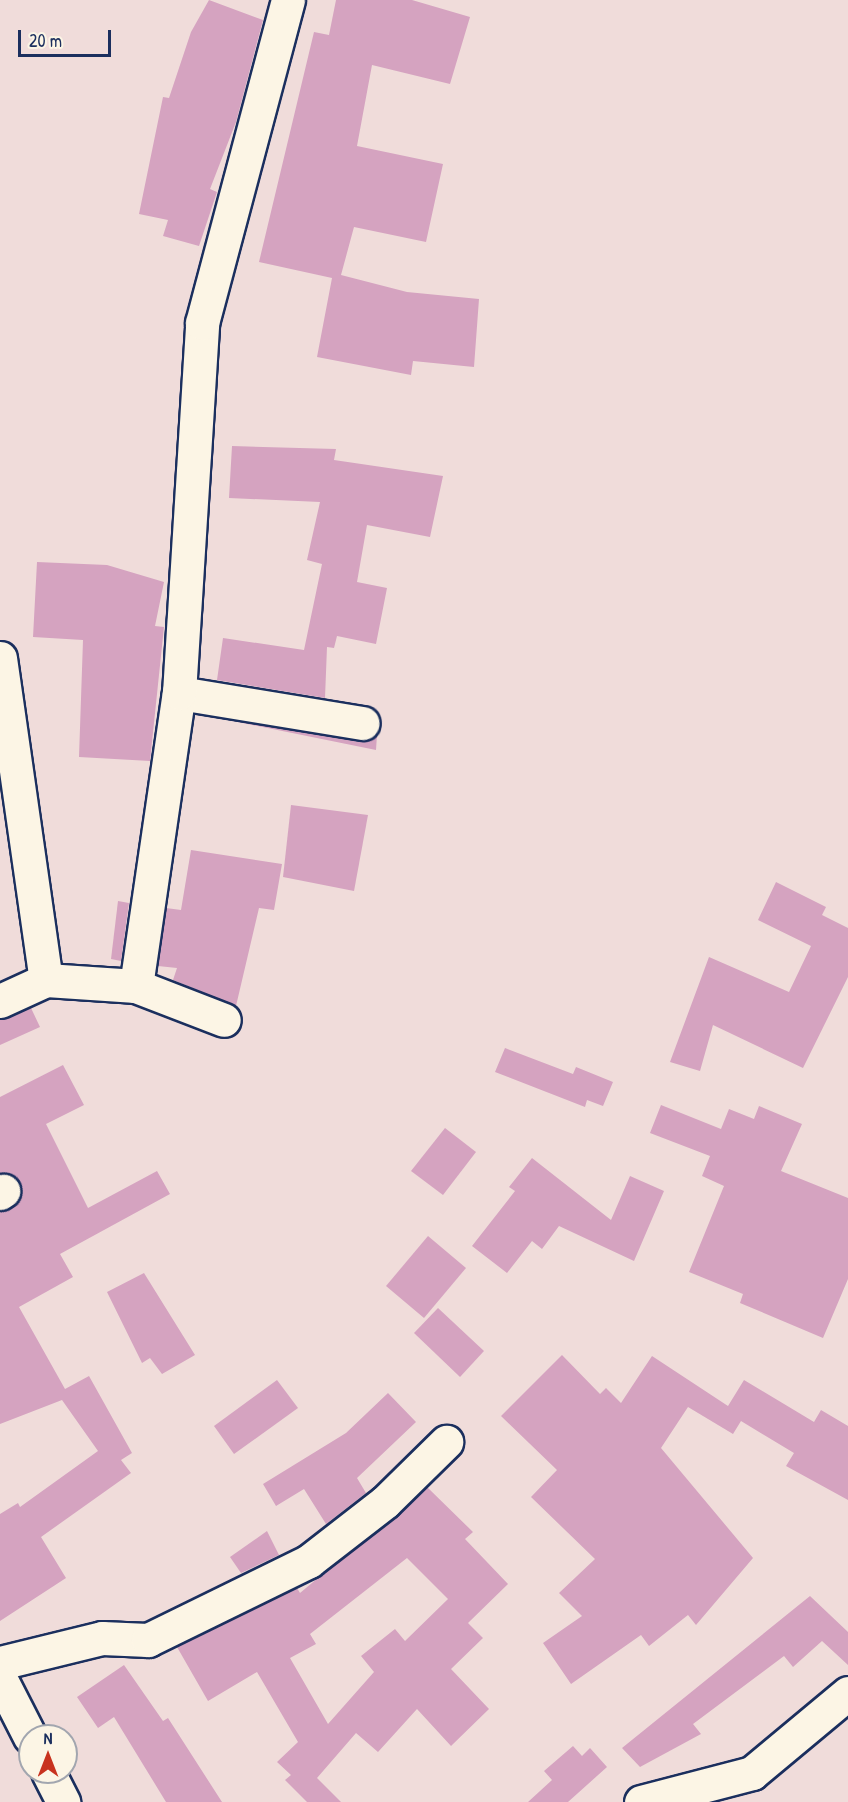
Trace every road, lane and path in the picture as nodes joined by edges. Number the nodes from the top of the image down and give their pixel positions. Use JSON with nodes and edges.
{"nodes":[{"id":1,"x":288,"y":0,"type":"edge"},
{"id":2,"x":0,"y":658,"type":"edge"},
{"id":3,"x":179,"y":693,"type":"junction"},
{"id":4,"x":363,"y":723,"type":"dead end"},
{"id":5,"x":46,"y":980,"type":"junction"},
{"id":6,"x":136,"y":986,"type":"junction"},
{"id":7,"x":0,"y":1001,"type":"edge"},
{"id":8,"x":224,"y":1020,"type":"dead end"},
{"id":9,"x":446,"y":1442,"type":"dead end"},
{"id":10,"x":0,"y":1663,"type":"edge"},
{"id":11,"x":0,"y":1678,"type":"edge"},
{"id":12,"x":848,"y":1693,"type":"edge"},
{"id":13,"x":23,"y":1724,"type":"edge"},
{"id":14,"x":54,"y":1784,"type":"edge"},
{"id":15,"x":63,"y":1802,"type":"edge"},
{"id":16,"x":641,"y":1802,"type":"edge"}],
"edges":[{"from":1,"to":3,"type":"street"},
{"from":2,"to":5,"type":"street"},
{"from":3,"to":4,"type":"street"},
{"from":3,"to":6,"type":"street"},
{"from":5,"to":6,"type":"street"},
{"from":5,"to":7,"type":"street"},
{"from":6,"to":8,"type":"street"},
{"from":9,"to":10,"type":"street"},
{"from":11,"to":13,"type":"street"},
{"from":12,"to":16,"type":"street"},
{"from":14,"to":15,"type":"street"}]}
